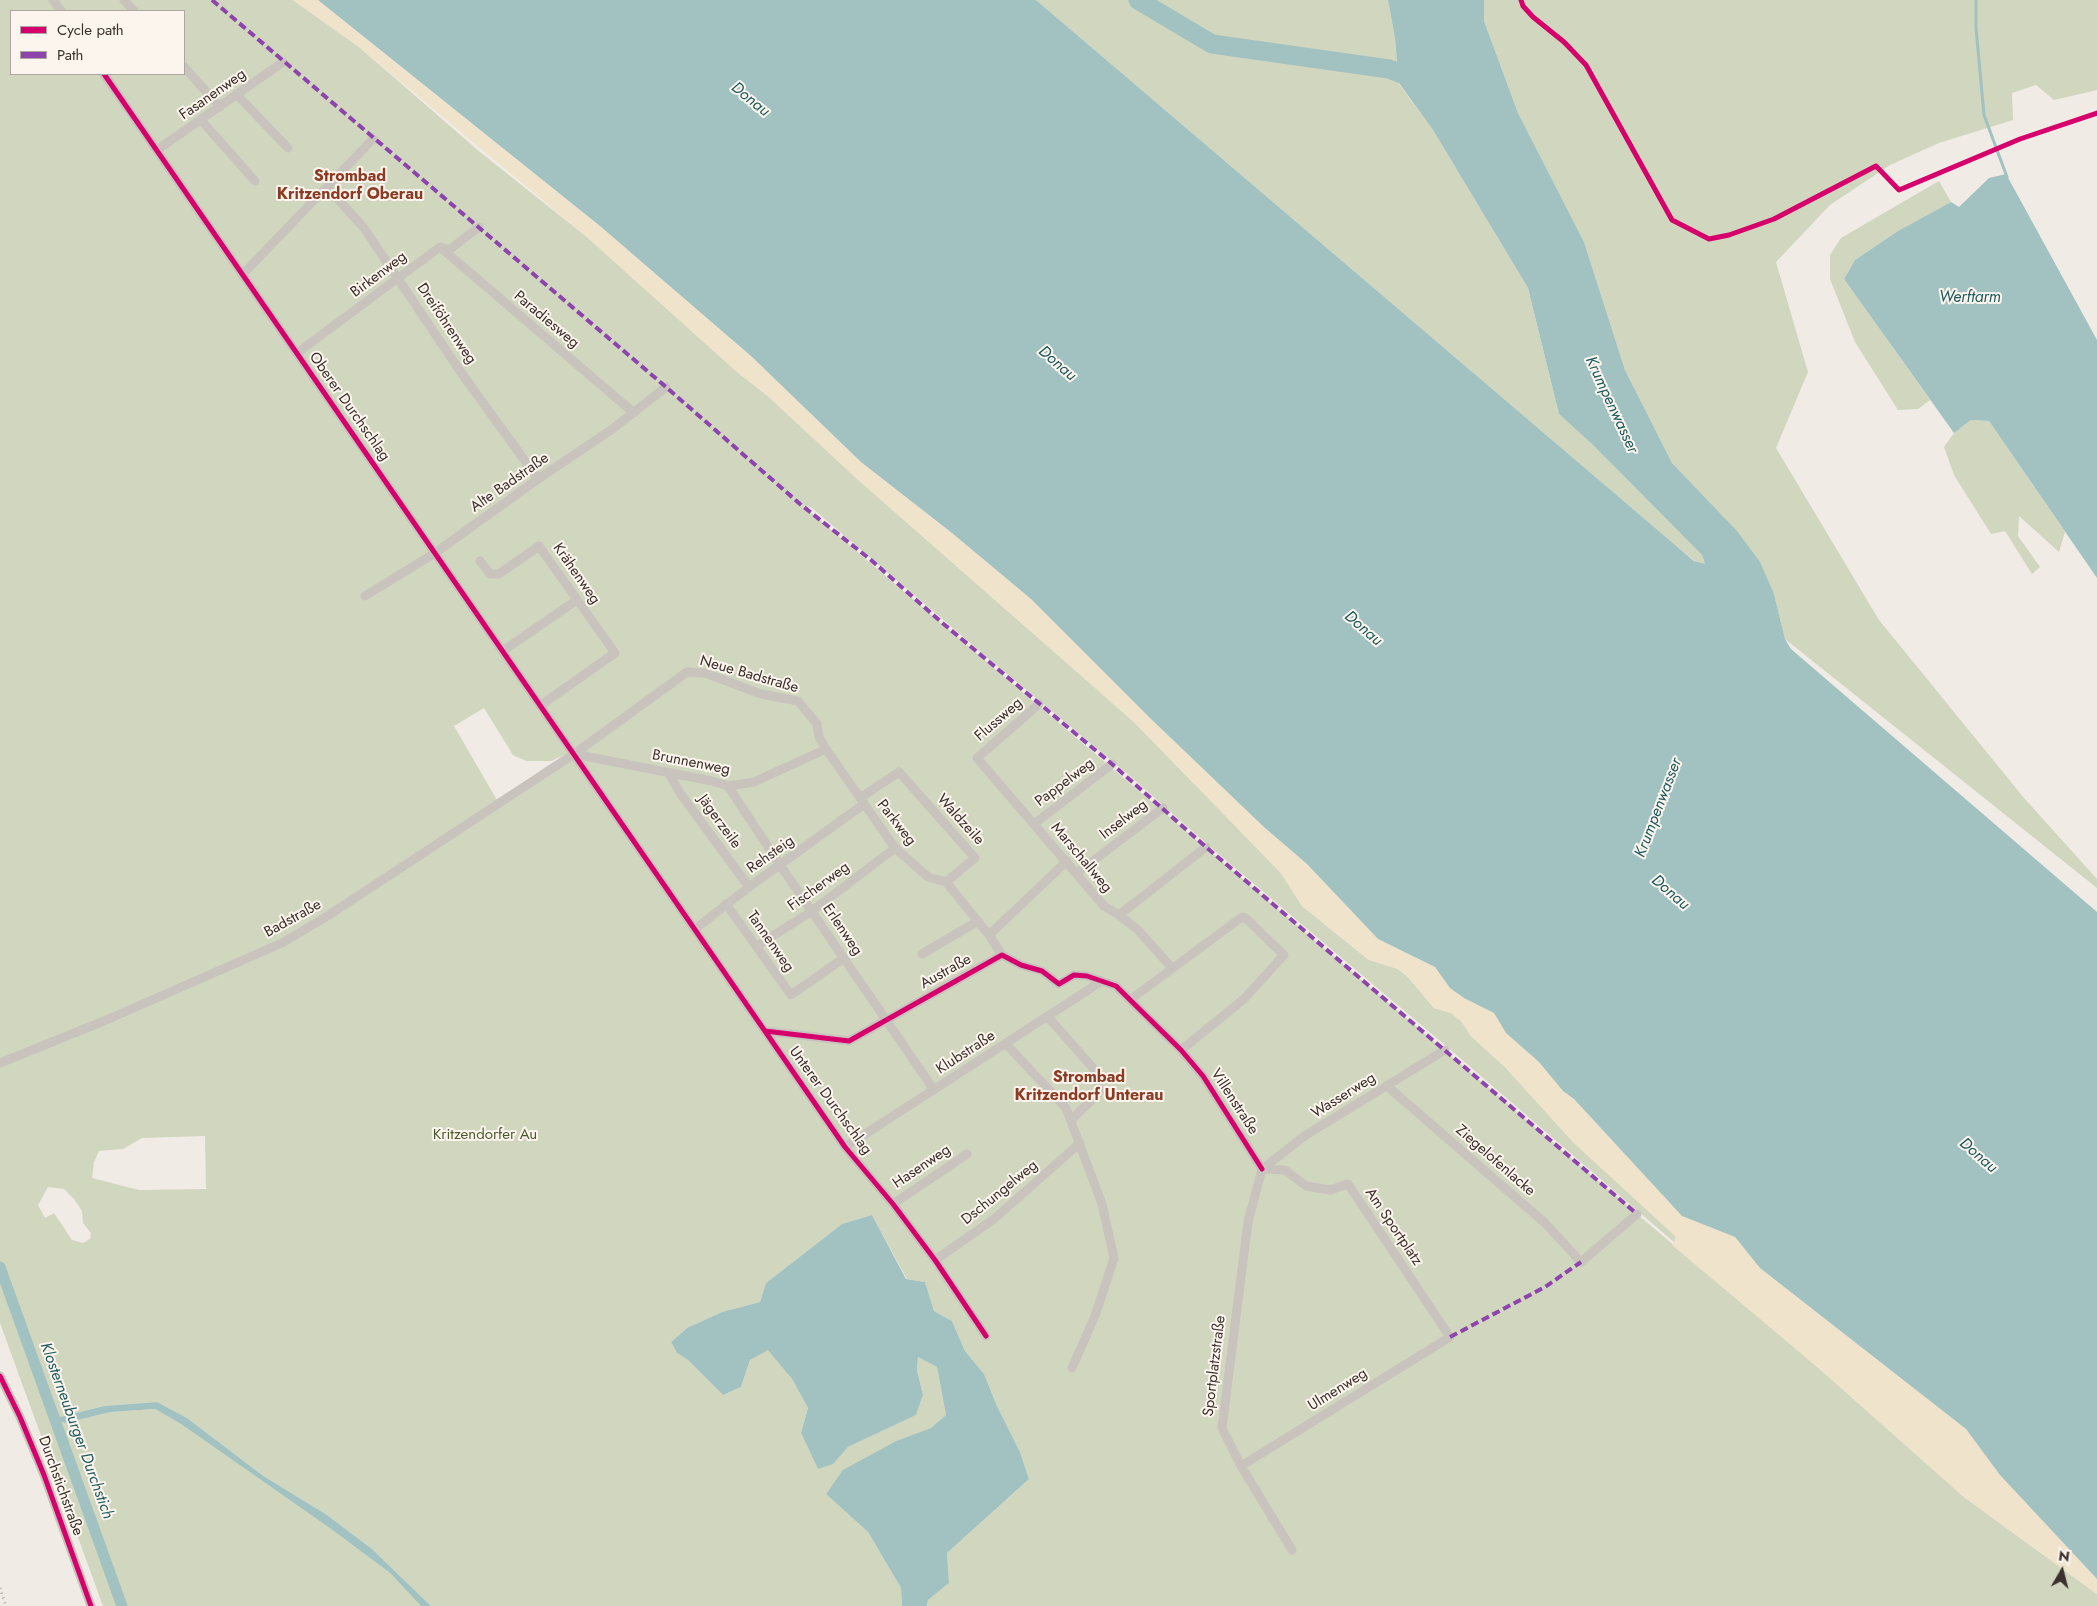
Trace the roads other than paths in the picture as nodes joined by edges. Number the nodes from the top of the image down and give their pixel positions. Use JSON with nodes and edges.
{"nodes":[{"id":1,"x":124,"y":0,"type":"edge"},
{"id":2,"x":133,"y":10,"type":"edge"},
{"id":3,"x":283,"y":62,"type":"dead end"},
{"id":4,"x":185,"y":68,"type":"edge"},
{"id":5,"x":105,"y":75,"type":"edge"},
{"id":6,"x":237,"y":95,"type":"junction"},
{"id":7,"x":220,"y":107,"type":"junction"},
{"id":8,"x":201,"y":120,"type":"junction"},
{"id":9,"x":373,"y":139,"type":"dead end"},
{"id":10,"x":288,"y":148,"type":"dead end"},
{"id":11,"x":157,"y":150,"type":"junction"},
{"id":12,"x":255,"y":181,"type":"dead end"},
{"id":13,"x":328,"y":187,"type":"junction"},
{"id":14,"x":479,"y":227,"type":"dead end"},
{"id":15,"x":440,"y":247,"type":"junction"},
{"id":16,"x":242,"y":275,"type":"junction"},
{"id":17,"x":399,"y":278,"type":"junction"},
{"id":18,"x":297,"y":353,"type":"junction"},
{"id":19,"x":666,"y":387,"type":"dead end"},
{"id":20,"x":634,"y":412,"type":"junction"},
{"id":21,"x":538,"y":478,"type":"junction"},
{"id":22,"x":435,"y":553,"type":"junction"},
{"id":23,"x":480,"y":562,"type":"dead end"},
{"id":24,"x":365,"y":596,"type":"dead end"},
{"id":25,"x":577,"y":600,"type":"junction"},
{"id":26,"x":504,"y":650,"type":"junction"},
{"id":27,"x":1039,"y":704,"type":"dead end"},
{"id":28,"x":540,"y":705,"type":"junction"},
{"id":29,"x":826,"y":749,"type":"junction"},
{"id":30,"x":574,"y":754,"type":"junction"},
{"id":31,"x":977,"y":758,"type":"joint"},
{"id":32,"x":1112,"y":764,"type":"dead end"},
{"id":33,"x":668,"y":772,"type":"junction"},
{"id":34,"x":898,"y":772,"type":"joint"},
{"id":35,"x":728,"y":786,"type":"junction"},
{"id":36,"x":862,"y":801,"type":"junction"},
{"id":37,"x":1163,"y":808,"type":"dead end"},
{"id":38,"x":1034,"y":824,"type":"junction"},
{"id":39,"x":1206,"y":847,"type":"dead end"},
{"id":40,"x":896,"y":848,"type":"junction"},
{"id":41,"x":1066,"y":861,"type":"junction"},
{"id":42,"x":780,"y":865,"type":"junction"},
{"id":43,"x":1077,"y":873,"type":"junction"},
{"id":44,"x":946,"y":882,"type":"junction"},
{"id":45,"x":749,"y":887,"type":"junction"},
{"id":46,"x":726,"y":904,"type":"junction"},
{"id":47,"x":812,"y":911,"type":"junction"},
{"id":48,"x":1119,"y":915,"type":"junction"},
{"id":49,"x":978,"y":921,"type":"junction"},
{"id":50,"x":694,"y":929,"type":"junction"},
{"id":51,"x":989,"y":935,"type":"junction"},
{"id":52,"x":757,"y":946,"type":"junction"},
{"id":53,"x":922,"y":954,"type":"dead end"},
{"id":54,"x":1002,"y":955,"type":"junction"},
{"id":55,"x":844,"y":958,"type":"junction"},
{"id":56,"x":1172,"y":968,"type":"junction"},
{"id":57,"x":1102,"y":981,"type":"junction"},
{"id":58,"x":1131,"y":999,"type":"junction"},
{"id":59,"x":1048,"y":1017,"type":"junction"},
{"id":60,"x":887,"y":1020,"type":"junction"},
{"id":61,"x":765,"y":1031,"type":"junction"},
{"id":62,"x":1006,"y":1044,"type":"junction"},
{"id":63,"x":1181,"y":1050,"type":"junction"},
{"id":64,"x":1445,"y":1050,"type":"dead end"},
{"id":65,"x":0,"y":1063,"type":"edge"},
{"id":66,"x":1387,"y":1086,"type":"junction"},
{"id":67,"x":934,"y":1090,"type":"junction"},
{"id":68,"x":1072,"y":1119,"type":"junction"},
{"id":69,"x":1080,"y":1143,"type":"junction"},
{"id":70,"x":845,"y":1147,"type":"junction"},
{"id":71,"x":967,"y":1154,"type":"dead end"},
{"id":72,"x":1262,"y":1169,"type":"junction"},
{"id":73,"x":893,"y":1204,"type":"junction"},
{"id":74,"x":1637,"y":1214,"type":"dead end"},
{"id":75,"x":935,"y":1260,"type":"junction"},
{"id":76,"x":986,"y":1336,"type":"dead end"},
{"id":77,"x":1450,"y":1337,"type":"joint"},
{"id":78,"x":1072,"y":1368,"type":"dead end"},
{"id":79,"x":0,"y":1376,"type":"edge"},
{"id":80,"x":1241,"y":1466,"type":"junction"},
{"id":81,"x":1292,"y":1550,"type":"dead end"},
{"id":82,"x":91,"y":1606,"type":"edge"}],
"edges":[{"from":1,"to":2,"type":"street"},
{"from":3,"to":6,"type":"street","name":"Fasanenweg"},
{"from":4,"to":7,"type":"street"},
{"from":5,"to":11,"type":"street","name":"Oberer Durchschlag"},
{"from":6,"to":7,"type":"street","name":"Fasanenweg"},
{"from":6,"to":10,"type":"street"},
{"from":7,"to":8,"type":"street","name":"Fasanenweg"},
{"from":8,"to":11,"type":"street","name":"Fasanenweg"},
{"from":8,"to":12,"type":"street"},
{"from":9,"to":13,"type":"street"},
{"from":11,"to":16,"type":"street","name":"Oberer Durchschlag"},
{"from":13,"to":16,"type":"street"},
{"from":13,"to":17,"type":"street","name":"Dreiföhrenweg"},
{"from":14,"to":15,"type":"street","name":"Birkenweg"},
{"from":15,"to":17,"type":"street","name":"Birkenweg"},
{"from":15,"to":20,"type":"street","name":"Paradiesweg"},
{"from":16,"to":18,"type":"street","name":"Oberer Durchschlag"},
{"from":17,"to":18,"type":"street","name":"Birkenweg"},
{"from":17,"to":21,"type":"street","name":"Dreiföhrenweg"},
{"from":18,"to":22,"type":"street","name":"Oberer Durchschlag"},
{"from":19,"to":20,"type":"street","name":"Alte Badstraße"},
{"from":20,"to":21,"type":"street","name":"Alte Badstraße"},
{"from":21,"to":22,"type":"street","name":"Alte Badstraße"},
{"from":22,"to":24,"type":"street","name":"Alte Badstraße"},
{"from":22,"to":26,"type":"street","name":"Oberer Durchschlag"},
{"from":23,"to":25,"type":"street","name":"Krähenweg"},
{"from":25,"to":26,"type":"street"},
{"from":25,"to":28,"type":"street","name":"Krähenweg"},
{"from":26,"to":28,"type":"street","name":"Oberer Durchschlag"},
{"from":27,"to":31,"type":"street","name":"Flussweg"},
{"from":28,"to":30,"type":"street","name":"Oberer Durchschlag"},
{"from":29,"to":30,"type":"street","name":"Neue Badstraße"},
{"from":29,"to":35,"type":"street","name":"Brunnenweg"},
{"from":29,"to":36,"type":"street","name":"Parkweg"},
{"from":30,"to":33,"type":"street","name":"Brunnenweg"},
{"from":30,"to":50,"type":"street","name":"Unterer Durchschlag"},
{"from":30,"to":65,"type":"street","name":"Badstraße"},
{"from":31,"to":38,"type":"street","name":"Marschallweg"},
{"from":32,"to":38,"type":"street","name":"Pappelweg"},
{"from":33,"to":35,"type":"street","name":"Brunnenweg"},
{"from":33,"to":45,"type":"street","name":"Jägerzeile"},
{"from":34,"to":36,"type":"street","name":"Rehsteig"},
{"from":34,"to":44,"type":"street","name":"Waldzeile"},
{"from":35,"to":42,"type":"street","name":"Erlenweg"},
{"from":36,"to":40,"type":"street","name":"Parkweg"},
{"from":36,"to":42,"type":"street","name":"Rehsteig"},
{"from":37,"to":43,"type":"street","name":"Inselweg"},
{"from":38,"to":41,"type":"street","name":"Marschallweg"},
{"from":39,"to":48,"type":"street"},
{"from":40,"to":44,"type":"street","name":"Parkweg"},
{"from":40,"to":47,"type":"street","name":"Fischerweg"},
{"from":41,"to":43,"type":"street","name":"Marschallweg"},
{"from":41,"to":51,"type":"street"},
{"from":42,"to":45,"type":"street","name":"Rehsteig"},
{"from":42,"to":47,"type":"street","name":"Erlenweg"},
{"from":43,"to":48,"type":"street","name":"Marschallweg"},
{"from":44,"to":49,"type":"street","name":"Parkweg"},
{"from":45,"to":46,"type":"street","name":"Rehsteig"},
{"from":46,"to":50,"type":"street","name":"Rehsteig"},
{"from":46,"to":52,"type":"street","name":"Tannenweg"},
{"from":47,"to":52,"type":"street","name":"Fischerweg"},
{"from":47,"to":55,"type":"street","name":"Erlenweg"},
{"from":48,"to":56,"type":"street","name":"Marschallweg"},
{"from":49,"to":51,"type":"street","name":"Parkweg"},
{"from":49,"to":53,"type":"street"},
{"from":50,"to":61,"type":"street","name":"Unterer Durchschlag"},
{"from":51,"to":54,"type":"street","name":"Parkweg"},
{"from":52,"to":55,"type":"street","name":"Tannenweg"},
{"from":54,"to":57,"type":"street"},
{"from":54,"to":60,"type":"street","name":"Austraße"},
{"from":55,"to":60,"type":"street","name":"Erlenweg"},
{"from":56,"to":58,"type":"street"},
{"from":56,"to":63,"type":"street"},
{"from":57,"to":58,"type":"street"},
{"from":57,"to":59,"type":"street","name":"Klubstraße"},
{"from":58,"to":63,"type":"street","name":"Villenstraße"},
{"from":59,"to":62,"type":"street","name":"Klubstraße"},
{"from":59,"to":68,"type":"street"},
{"from":60,"to":61,"type":"street","name":"Austraße"},
{"from":60,"to":67,"type":"street","name":"Erlenweg"},
{"from":61,"to":70,"type":"street","name":"Unterer Durchschlag"},
{"from":62,"to":67,"type":"street","name":"Klubstraße"},
{"from":62,"to":68,"type":"street"},
{"from":63,"to":72,"type":"street","name":"Villenstraße"},
{"from":64,"to":66,"type":"street","name":"Wasserweg"},
{"from":66,"to":72,"type":"street","name":"Wasserweg"},
{"from":66,"to":74,"type":"street","name":"Ziegelofenlacke"},
{"from":67,"to":70,"type":"street","name":"Klubstraße"},
{"from":68,"to":69,"type":"street"},
{"from":69,"to":75,"type":"street","name":"Dschungelweg"},
{"from":69,"to":78,"type":"street"},
{"from":70,"to":73,"type":"street","name":"Unterer Durchschlag"},
{"from":71,"to":73,"type":"street","name":"Hasenweg"},
{"from":72,"to":77,"type":"street","name":"Am Sportplatz"},
{"from":72,"to":80,"type":"street","name":"Sportplatzstraße"},
{"from":73,"to":75,"type":"street","name":"Unterer Durchschlag"},
{"from":75,"to":76,"type":"street","name":"Unterer Durchschlag"},
{"from":77,"to":80,"type":"street","name":"Ulmenweg"},
{"from":79,"to":82,"type":"street","name":"Durchstichstraße"},
{"from":80,"to":81,"type":"street","name":"Sportplatzstraße"}]}
